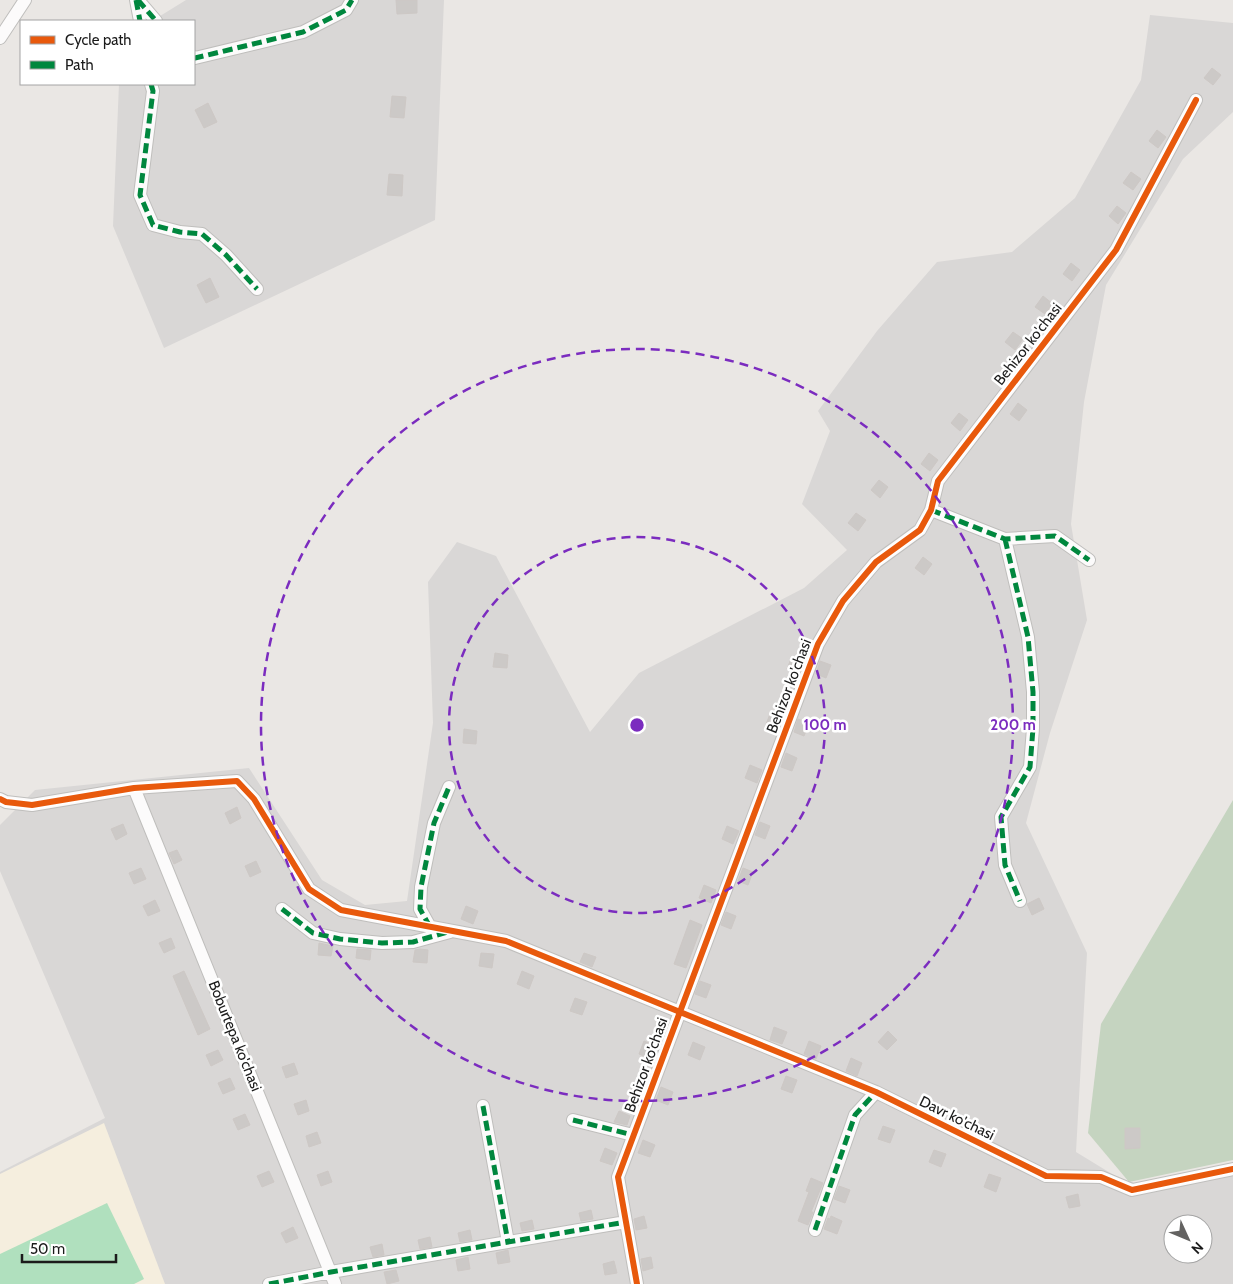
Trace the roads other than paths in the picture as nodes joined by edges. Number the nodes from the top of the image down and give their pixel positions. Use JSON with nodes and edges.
{"nodes":[{"id":1,"x":25,"y":0,"type":"edge"},
{"id":2,"x":137,"y":0,"type":"edge"},
{"id":3,"x":352,"y":0,"type":"edge"},
{"id":4,"x":140,"y":20,"type":"edge"},
{"id":5,"x":155,"y":20,"type":"edge"},
{"id":6,"x":0,"y":38,"type":"edge"},
{"id":7,"x":195,"y":58,"type":"edge"},
{"id":8,"x":151,"y":85,"type":"edge"},
{"id":9,"x":1196,"y":100,"type":"dead end"},
{"id":10,"x":257,"y":289,"type":"dead end"},
{"id":11,"x":931,"y":510,"type":"junction"},
{"id":12,"x":1005,"y":539,"type":"junction"},
{"id":13,"x":1089,"y":560,"type":"dead end"},
{"id":14,"x":449,"y":787,"type":"dead end"},
{"id":15,"x":134,"y":788,"type":"junction"},
{"id":16,"x":0,"y":799,"type":"edge"},
{"id":17,"x":1020,"y":902,"type":"dead end"},
{"id":18,"x":282,"y":908,"type":"dead end"},
{"id":19,"x":430,"y":927,"type":"junction"},
{"id":20,"x":452,"y":931,"type":"junction"},
{"id":21,"x":679,"y":1013,"type":"junction"},
{"id":22,"x":876,"y":1092,"type":"junction"},
{"id":23,"x":483,"y":1106,"type":"dead end"},
{"id":24,"x":574,"y":1120,"type":"dead end"},
{"id":25,"x":633,"y":1135,"type":"junction"},
{"id":26,"x":1233,"y":1168,"type":"edge"},
{"id":27,"x":626,"y":1222,"type":"junction"},
{"id":28,"x":815,"y":1230,"type":"dead end"},
{"id":29,"x":508,"y":1242,"type":"junction"},
{"id":30,"x":333,"y":1278,"type":"edge"},
{"id":31,"x":269,"y":1284,"type":"edge"},
{"id":32,"x":637,"y":1284,"type":"edge"}],
"edges":[{"from":1,"to":6,"type":"street"},
{"from":2,"to":4,"type":"street"},
{"from":2,"to":5,"type":"street"},
{"from":3,"to":7,"type":"street"},
{"from":8,"to":10,"type":"street"},
{"from":9,"to":11,"type":"street","name":"Behizor ko'chasi"},
{"from":11,"to":12,"type":"street"},
{"from":11,"to":21,"type":"street","name":"Behizor ko'chasi"},
{"from":12,"to":13,"type":"street"},
{"from":12,"to":17,"type":"street"},
{"from":14,"to":19,"type":"street"},
{"from":15,"to":16,"type":"street"},
{"from":15,"to":19,"type":"street","name":"Davr ko'chasi"},
{"from":15,"to":30,"type":"street","name":"Boburtepa ko'chasi"},
{"from":18,"to":20,"type":"street"},
{"from":19,"to":20,"type":"street","name":"Davr ko'chasi"},
{"from":20,"to":21,"type":"street","name":"Davr ko'chasi"},
{"from":21,"to":22,"type":"street","name":"Davr ko'chasi"},
{"from":21,"to":25,"type":"street","name":"Behizor ko'chasi"},
{"from":22,"to":26,"type":"street","name":"Davr ko'chasi"},
{"from":22,"to":28,"type":"street"},
{"from":23,"to":29,"type":"street"},
{"from":24,"to":25,"type":"street"},
{"from":25,"to":27,"type":"street","name":"Behizor ko'chasi"},
{"from":27,"to":29,"type":"street"},
{"from":27,"to":32,"type":"street","name":"Behizor ko'chasi"},
{"from":29,"to":30,"type":"street"},
{"from":30,"to":31,"type":"street"}]}
